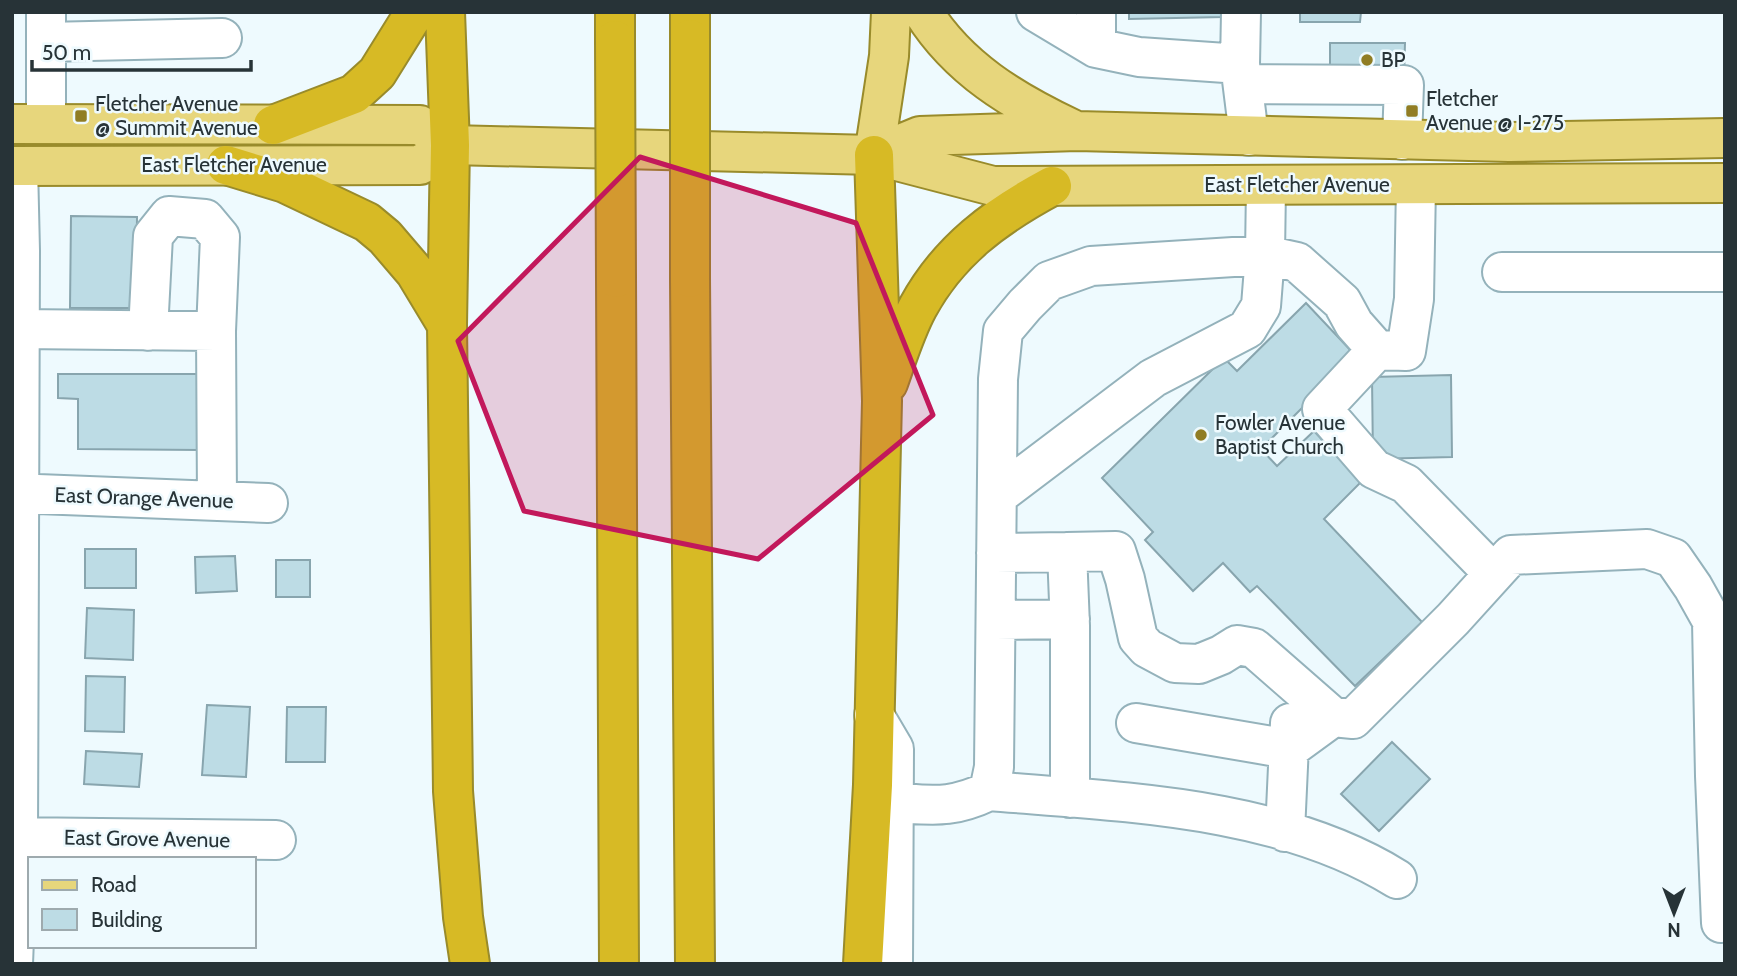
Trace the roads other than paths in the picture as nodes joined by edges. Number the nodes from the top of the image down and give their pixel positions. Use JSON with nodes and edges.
{"nodes":[{"id":1,"x":415,"y":12,"type":"edge"},
{"id":2,"x":445,"y":12,"type":"edge"},
{"id":3,"x":891,"y":12,"type":"edge"},
{"id":4,"x":923,"y":12,"type":"edge"},
{"id":5,"x":1036,"y":12,"type":"edge"},
{"id":6,"x":1241,"y":12,"type":"edge"},
{"id":7,"x":690,"y":25,"type":"edge"},
{"id":8,"x":615,"y":26,"type":"edge"},
{"id":9,"x":46,"y":27,"type":"edge"},
{"id":10,"x":1096,"y":30,"type":"edge"},
{"id":11,"x":222,"y":38,"type":"dead end"},
{"id":12,"x":1242,"y":74,"type":"junction"},
{"id":13,"x":1317,"y":85,"type":"junction"},
{"id":14,"x":29,"y":124,"type":"edge"},
{"id":15,"x":273,"y":125,"type":"junction"},
{"id":16,"x":1077,"y":131,"type":"junction"},
{"id":17,"x":1250,"y":136,"type":"junction"},
{"id":18,"x":1318,"y":138,"type":"junction"},
{"id":19,"x":1725,"y":138,"type":"edge"},
{"id":20,"x":1402,"y":140,"type":"junction"},
{"id":21,"x":450,"y":145,"type":"junction"},
{"id":22,"x":874,"y":155,"type":"junction"},
{"id":23,"x":226,"y":165,"type":"junction"},
{"id":24,"x":15,"y":166,"type":"edge"},
{"id":25,"x":1725,"y":183,"type":"edge"},
{"id":26,"x":1416,"y":185,"type":"junction"},
{"id":27,"x":1052,"y":186,"type":"junction"},
{"id":28,"x":1266,"y":186,"type":"junction"},
{"id":29,"x":1265,"y":255,"type":"junction"},
{"id":30,"x":1502,"y":272,"type":"dead end"},
{"id":31,"x":1725,"y":272,"type":"edge"},
{"id":32,"x":447,"y":325,"type":"junction"},
{"id":33,"x":20,"y":329,"type":"junction"},
{"id":34,"x":148,"y":331,"type":"junction"},
{"id":35,"x":216,"y":331,"type":"junction"},
{"id":36,"x":1377,"y":350,"type":"junction"},
{"id":37,"x":882,"y":401,"type":"junction"},
{"id":38,"x":16,"y":493,"type":"edge"},
{"id":39,"x":997,"y":496,"type":"junction"},
{"id":40,"x":217,"y":501,"type":"junction"},
{"id":41,"x":268,"y":503,"type":"dead end"},
{"id":42,"x":1067,"y":552,"type":"junction"},
{"id":43,"x":996,"y":554,"type":"junction"},
{"id":44,"x":1493,"y":573,"type":"junction"},
{"id":45,"x":1070,"y":619,"type":"junction"},
{"id":46,"x":996,"y":620,"type":"junction"},
{"id":47,"x":1292,"y":679,"type":"junction"},
{"id":48,"x":874,"y":715,"type":"junction"},
{"id":49,"x":1333,"y":717,"type":"junction"},
{"id":50,"x":1136,"y":723,"type":"dead end"},
{"id":51,"x":1289,"y":749,"type":"junction"},
{"id":52,"x":989,"y":791,"type":"junction"},
{"id":53,"x":1070,"y":798,"type":"junction"},
{"id":54,"x":894,"y":803,"type":"junction"},
{"id":55,"x":1285,"y":832,"type":"junction"},
{"id":56,"x":15,"y":837,"type":"edge"},
{"id":57,"x":276,"y":840,"type":"dead end"},
{"id":58,"x":1397,"y":879,"type":"dead end"},
{"id":59,"x":1721,"y":923,"type":"dead end"},
{"id":60,"x":13,"y":964,"type":"edge"},
{"id":61,"x":470,"y":964,"type":"edge"},
{"id":62,"x":619,"y":964,"type":"edge"},
{"id":63,"x":695,"y":964,"type":"edge"},
{"id":64,"x":863,"y":964,"type":"edge"},
{"id":65,"x":893,"y":964,"type":"edge"}],
"edges":[{"from":1,"to":15,"type":"highway"},
{"from":2,"to":21,"type":"highway"},
{"from":3,"to":22,"type":"main road"},
{"from":4,"to":16,"type":"main road"},
{"from":5,"to":10,"type":"street"},
{"from":6,"to":12,"type":"street"},
{"from":7,"to":63,"type":"highway","bridge":true},
{"from":8,"to":62,"type":"highway","bridge":true},
{"from":9,"to":11,"type":"street"},
{"from":9,"to":14,"type":"street"},
{"from":10,"to":12,"type":"street"},
{"from":12,"to":13,"type":"street"},
{"from":12,"to":17,"type":"street"},
{"from":13,"to":18,"type":"street"},
{"from":13,"to":20,"type":"street"},
{"from":14,"to":15,"type":"main road","name":"East Fletcher Avenue"},
{"from":15,"to":21,"type":"main road","name":"East Fletcher Avenue"},
{"from":16,"to":17,"type":"main road","name":"East Fletcher Avenue"},
{"from":16,"to":22,"type":"main road","name":"East Fletcher Avenue"},
{"from":17,"to":18,"type":"main road","name":"East Fletcher Avenue"},
{"from":18,"to":20,"type":"main road","name":"East Fletcher Avenue"},
{"from":19,"to":20,"type":"main road","name":"East Fletcher Avenue"},
{"from":21,"to":22,"type":"main road","name":"East Fletcher Avenue"},
{"from":21,"to":23,"type":"main road","name":"East Fletcher Avenue"},
{"from":21,"to":32,"type":"highway"},
{"from":22,"to":27,"type":"main road","name":"East Fletcher Avenue"},
{"from":22,"to":37,"type":"highway"},
{"from":23,"to":24,"type":"main road","name":"East Fletcher Avenue"},
{"from":23,"to":32,"type":"highway"},
{"from":24,"to":33,"type":"street"},
{"from":25,"to":26,"type":"main road","name":"East Fletcher Avenue"},
{"from":26,"to":28,"type":"main road","name":"East Fletcher Avenue"},
{"from":26,"to":36,"type":"street"},
{"from":27,"to":28,"type":"main road","name":"East Fletcher Avenue"},
{"from":27,"to":37,"type":"highway"},
{"from":28,"to":29,"type":"street"},
{"from":29,"to":36,"type":"street"},
{"from":29,"to":39,"type":"street"},
{"from":29,"to":39,"type":"street"},
{"from":30,"to":31,"type":"street"},
{"from":32,"to":61,"type":"highway"},
{"from":33,"to":34,"type":"street"},
{"from":33,"to":38,"type":"street"},
{"from":34,"to":35,"type":"street"},
{"from":34,"to":35,"type":"street"},
{"from":35,"to":40,"type":"street"},
{"from":36,"to":44,"type":"street"},
{"from":37,"to":48,"type":"highway"},
{"from":38,"to":40,"type":"street","name":"East Orange Avenue"},
{"from":38,"to":56,"type":"street"},
{"from":39,"to":43,"type":"street"},
{"from":40,"to":41,"type":"street","name":"East Orange Avenue"},
{"from":42,"to":43,"type":"street"},
{"from":42,"to":45,"type":"street"},
{"from":42,"to":47,"type":"street"},
{"from":43,"to":46,"type":"street"},
{"from":44,"to":49,"type":"street"},
{"from":44,"to":59,"type":"street"},
{"from":45,"to":46,"type":"street"},
{"from":45,"to":53,"type":"street"},
{"from":46,"to":52,"type":"street"},
{"from":47,"to":49,"type":"street"},
{"from":47,"to":51,"type":"street"},
{"from":48,"to":54,"type":"street"},
{"from":48,"to":64,"type":"highway"},
{"from":49,"to":51,"type":"street"},
{"from":50,"to":51,"type":"street"},
{"from":51,"to":55,"type":"street"},
{"from":52,"to":53,"type":"street"},
{"from":52,"to":54,"type":"street"},
{"from":53,"to":55,"type":"street"},
{"from":54,"to":65,"type":"street"},
{"from":55,"to":58,"type":"street"},
{"from":56,"to":57,"type":"street","name":"East Grove Avenue"},
{"from":56,"to":60,"type":"street"}]}
